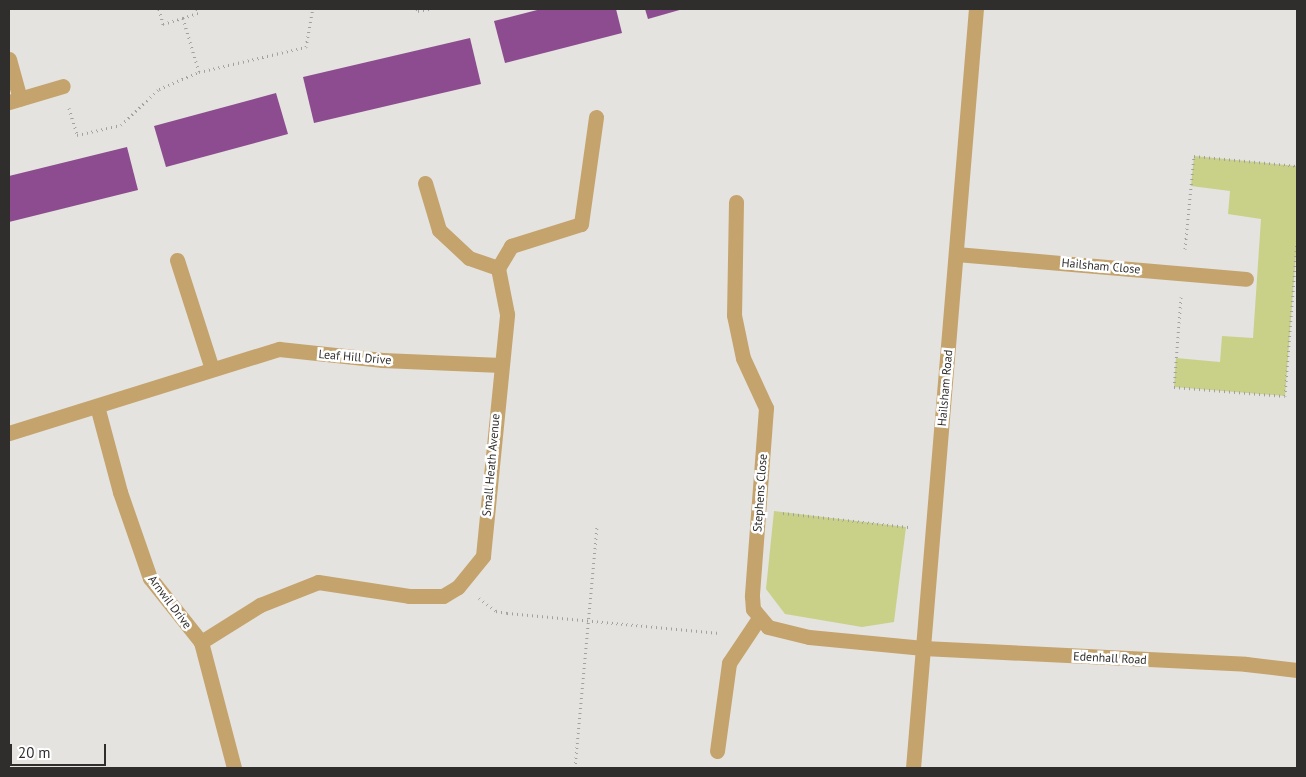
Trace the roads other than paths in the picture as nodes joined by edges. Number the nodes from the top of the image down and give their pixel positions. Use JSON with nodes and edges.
{"nodes":[{"id":1,"x":976,"y":9,"type":"edge"},
{"id":2,"x":9,"y":59,"type":"edge"},
{"id":3,"x":63,"y":86,"type":"road end"},
{"id":4,"x":14,"y":100,"type":"edge"},
{"id":5,"x":596,"y":117,"type":"dead end"},
{"id":6,"x":425,"y":184,"type":"dead end"},
{"id":7,"x":736,"y":202,"type":"dead end"},
{"id":8,"x":956,"y":254,"type":"junction"},
{"id":9,"x":177,"y":260,"type":"dead end"},
{"id":10,"x":498,"y":268,"type":"junction"},
{"id":11,"x":1246,"y":279,"type":"dead end"},
{"id":12,"x":501,"y":365,"type":"junction"},
{"id":13,"x":212,"y":369,"type":"junction"},
{"id":14,"x":97,"y":406,"type":"junction"},
{"id":15,"x":9,"y":432,"type":"edge"},
{"id":16,"x":759,"y":618,"type":"junction"},
{"id":17,"x":201,"y":642,"type":"junction"},
{"id":18,"x":923,"y":648,"type":"junction"},
{"id":19,"x":1297,"y":670,"type":"edge"},
{"id":20,"x":717,"y":751,"type":"dead end"},
{"id":21,"x":234,"y":768,"type":"edge"},
{"id":22,"x":913,"y":768,"type":"edge"}],
"edges":[{"from":1,"to":8,"type":"street","name":"Hailsham Road"},
{"from":2,"to":4,"type":"street"},
{"from":3,"to":4,"type":"street"},
{"from":5,"to":10,"type":"street"},
{"from":6,"to":10,"type":"street"},
{"from":7,"to":16,"type":"street","name":"Stephens Close"},
{"from":8,"to":11,"type":"street","name":"Hailsham Close"},
{"from":8,"to":18,"type":"street","name":"Hailsham Road"},
{"from":9,"to":13,"type":"street"},
{"from":10,"to":12,"type":"street","name":"Small Heath Avenue"},
{"from":12,"to":13,"type":"street","name":"Leaf Hill Drive"},
{"from":12,"to":17,"type":"street","name":"Small Heath Avenue"},
{"from":13,"to":14,"type":"street","name":"Leaf Hill Drive"},
{"from":14,"to":15,"type":"street","name":"Leaf Hill Drive"},
{"from":14,"to":17,"type":"street","name":"Arnwil Drive"},
{"from":16,"to":18,"type":"street"},
{"from":16,"to":20,"type":"street"},
{"from":17,"to":21,"type":"street","name":"Arnwil Drive"},
{"from":18,"to":19,"type":"street","name":"Edenhall Road"},
{"from":18,"to":22,"type":"street","name":"Hailsham Road"}]}
